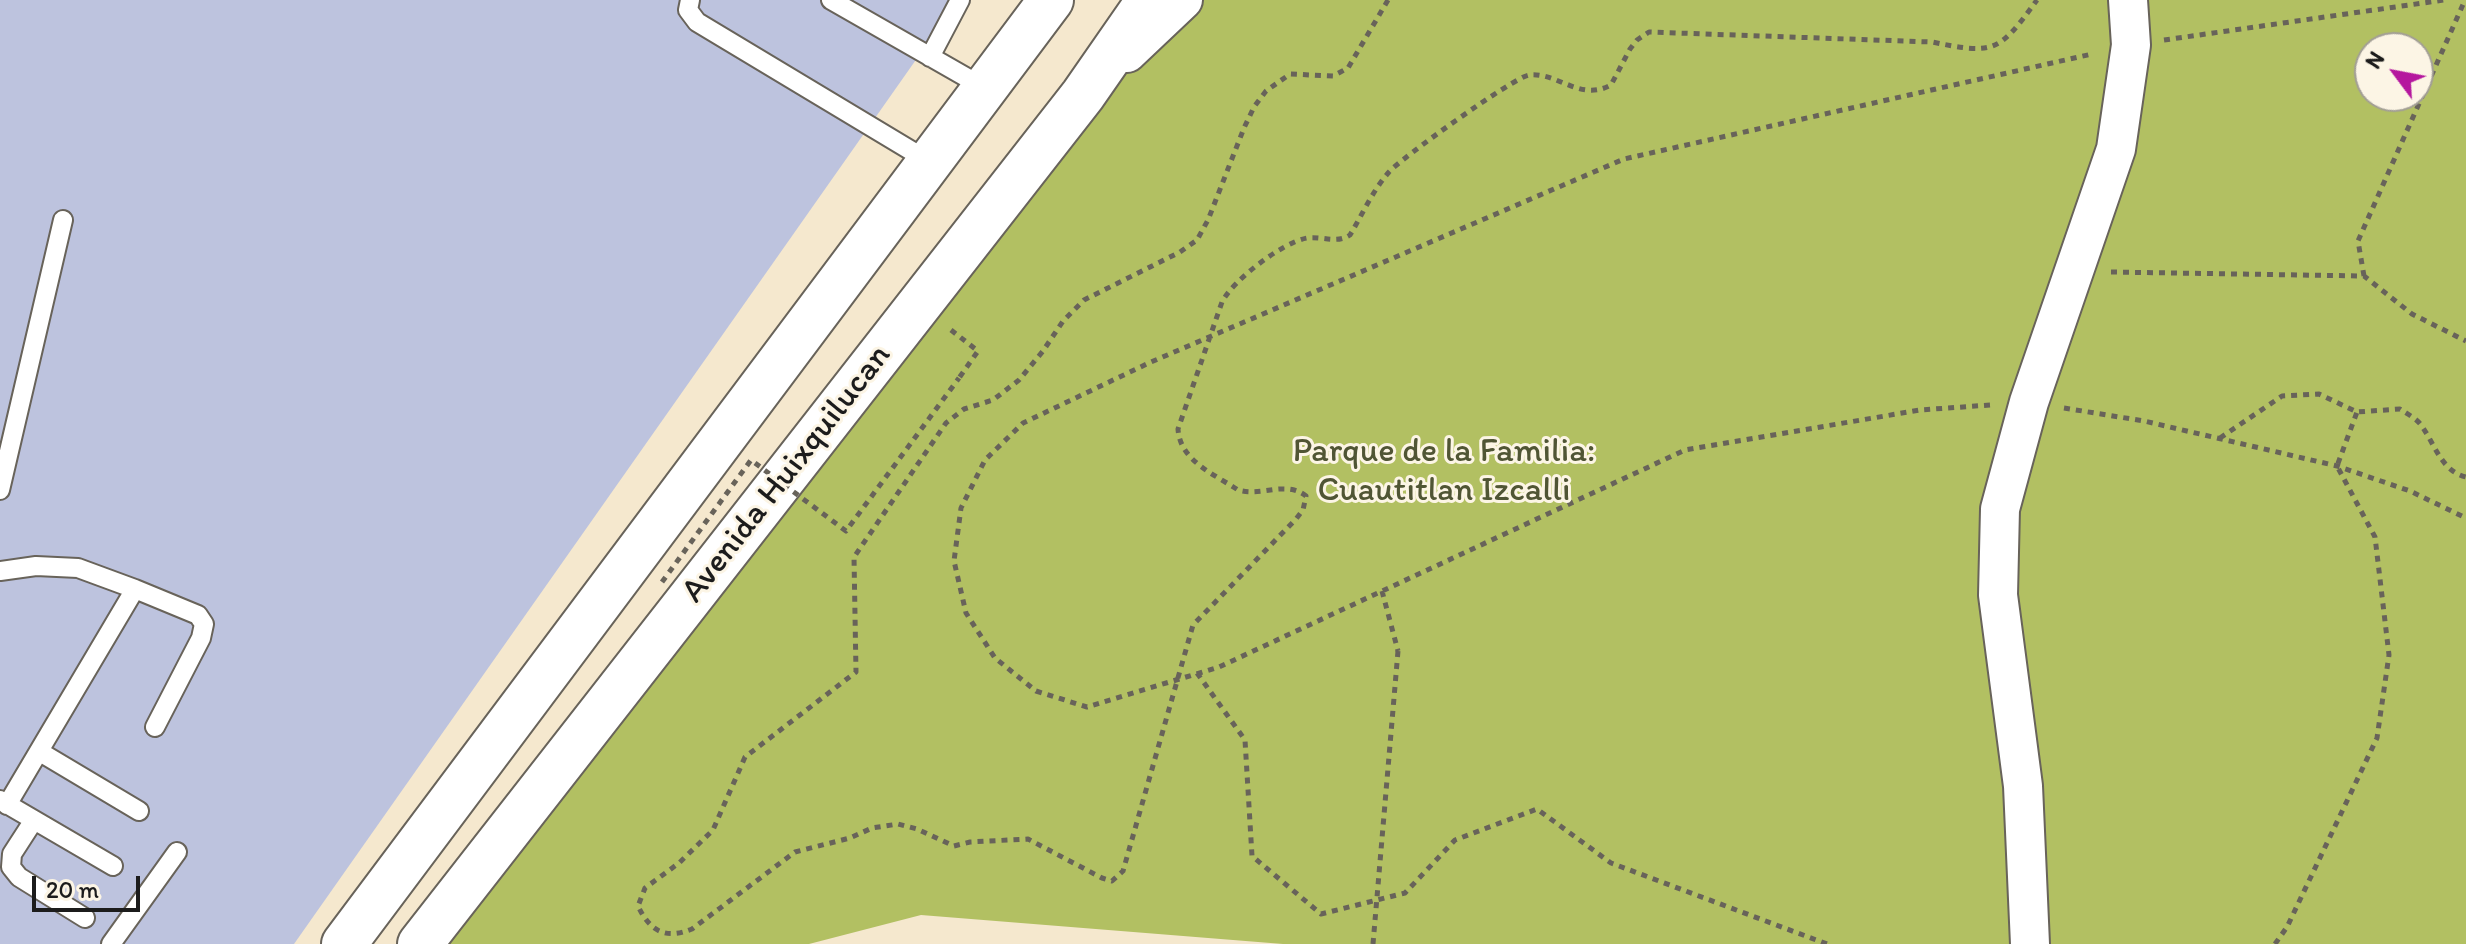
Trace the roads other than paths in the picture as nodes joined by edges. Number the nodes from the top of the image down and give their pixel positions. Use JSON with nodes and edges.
{"nodes":[{"id":1,"x":690,"y":0,"type":"edge"},
{"id":2,"x":831,"y":0,"type":"edge"},
{"id":3,"x":960,"y":0,"type":"edge"},
{"id":4,"x":1063,"y":0,"type":"edge"},
{"id":5,"x":1149,"y":0,"type":"edge"},
{"id":6,"x":1183,"y":0,"type":"edge"},
{"id":7,"x":2128,"y":0,"type":"edge"},
{"id":8,"x":1039,"y":17,"type":"edge"},
{"id":9,"x":930,"y":57,"type":"junction"},
{"id":10,"x":985,"y":88,"type":"junction"},
{"id":11,"x":1083,"y":95,"type":"junction"},
{"id":12,"x":931,"y":163,"type":"junction"},
{"id":13,"x":63,"y":220,"type":"dead end"},
{"id":14,"x":0,"y":490,"type":"edge"},
{"id":15,"x":0,"y":571,"type":"edge"},
{"id":16,"x":135,"y":589,"type":"junction"},
{"id":17,"x":155,"y":727,"type":"dead end"},
{"id":18,"x":40,"y":752,"type":"junction"},
{"id":19,"x":4,"y":803,"type":"edge"},
{"id":20,"x":139,"y":811,"type":"dead end"},
{"id":21,"x":34,"y":820,"type":"junction"},
{"id":22,"x":177,"y":852,"type":"dead end"},
{"id":23,"x":113,"y":866,"type":"dead end"},
{"id":24,"x":85,"y":918,"type":"dead end"},
{"id":25,"x":111,"y":944,"type":"edge"},
{"id":26,"x":344,"y":944,"type":"edge"},
{"id":27,"x":420,"y":944,"type":"edge"},
{"id":28,"x":2030,"y":944,"type":"edge"}],
"edges":[{"from":1,"to":12,"type":"lane"},
{"from":2,"to":9,"type":"lane"},
{"from":3,"to":9,"type":"lane"},
{"from":4,"to":8,"type":"main road"},
{"from":5,"to":11,"type":"main road","name":"Avenida Huixquilucan"},
{"from":6,"to":11,"type":"street"},
{"from":7,"to":28,"type":"street"},
{"from":8,"to":10,"type":"main road"},
{"from":9,"to":10,"type":"lane"},
{"from":10,"to":12,"type":"main road"},
{"from":11,"to":27,"type":"main road","name":"Avenida Huixquilucan"},
{"from":12,"to":26,"type":"main road"},
{"from":13,"to":14,"type":"lane"},
{"from":15,"to":16,"type":"lane"},
{"from":16,"to":17,"type":"lane"},
{"from":16,"to":18,"type":"lane"},
{"from":18,"to":19,"type":"lane"},
{"from":18,"to":20,"type":"lane"},
{"from":19,"to":21,"type":"lane"},
{"from":21,"to":23,"type":"lane"},
{"from":21,"to":24,"type":"lane"},
{"from":22,"to":25,"type":"lane"}]}
